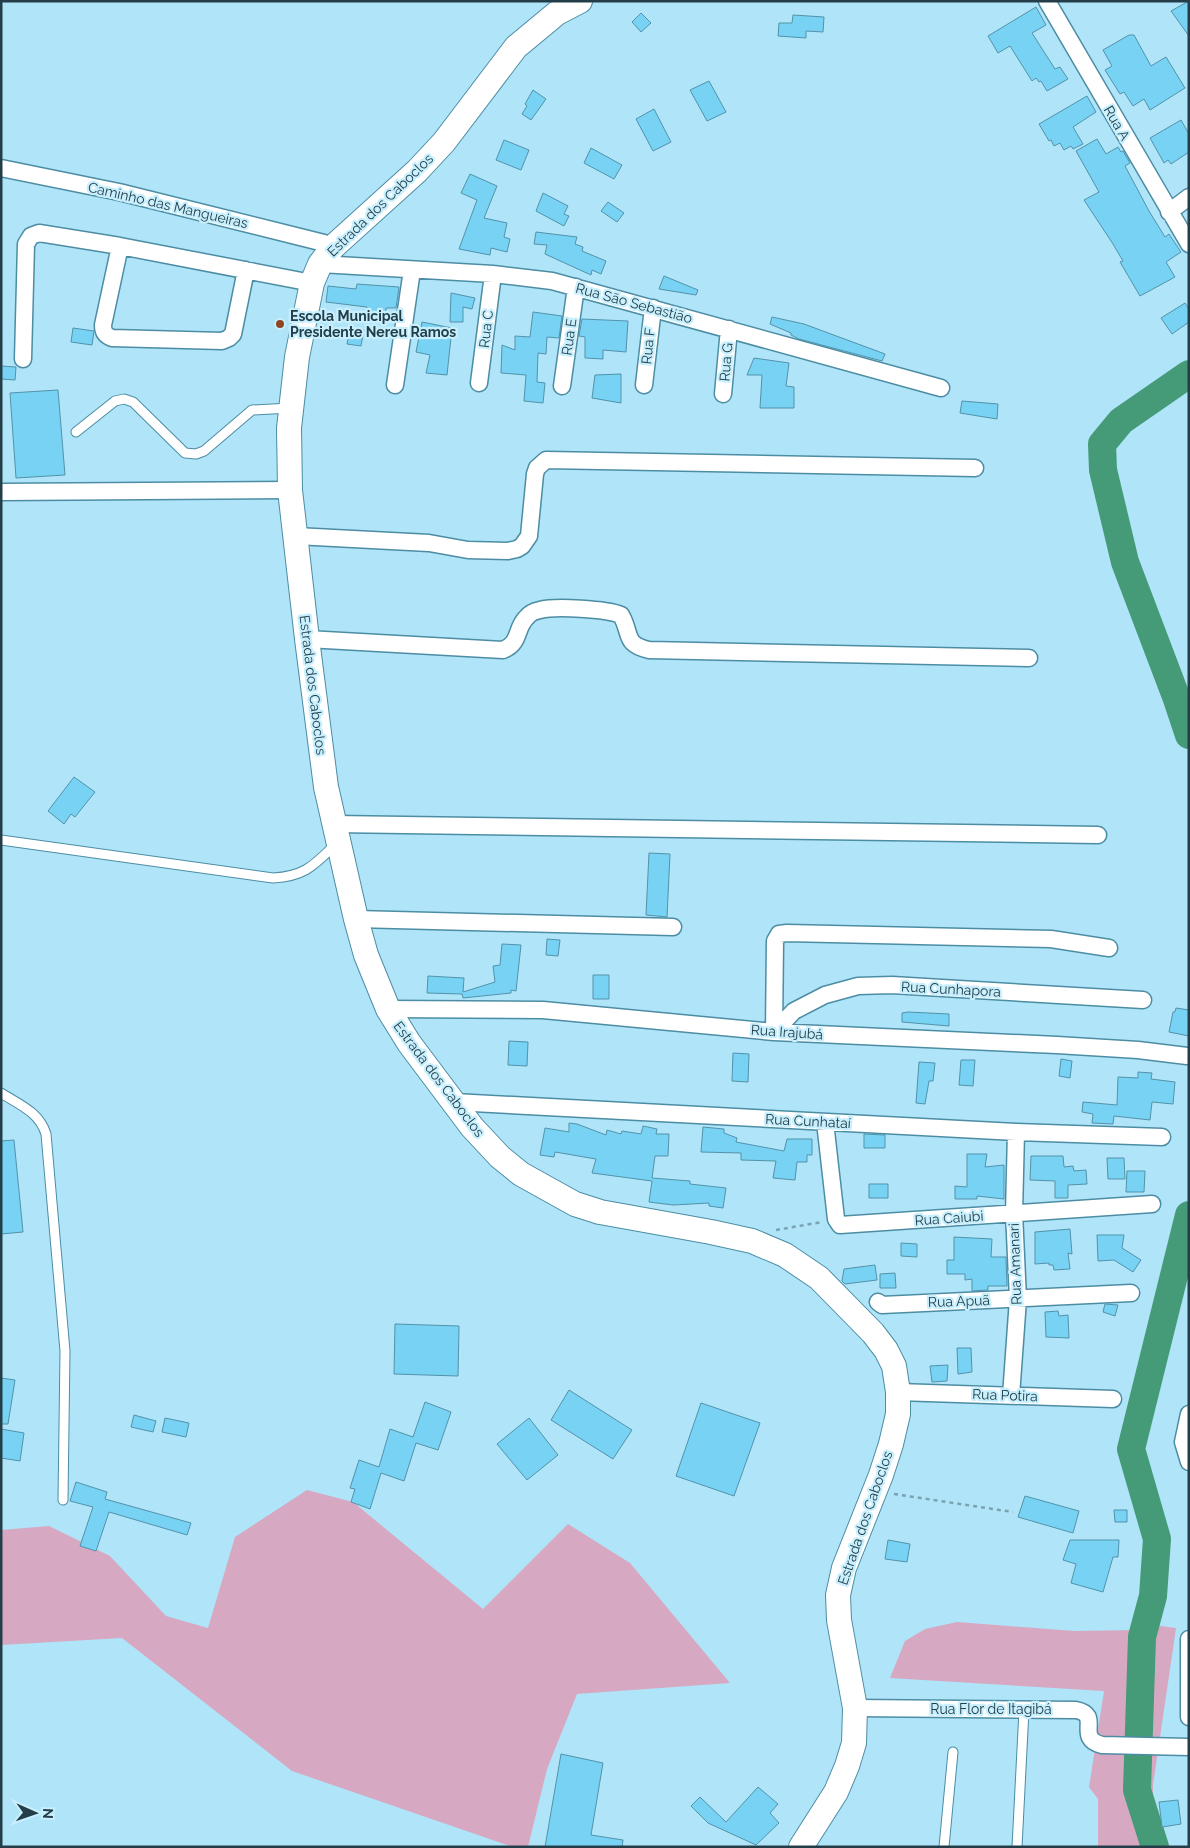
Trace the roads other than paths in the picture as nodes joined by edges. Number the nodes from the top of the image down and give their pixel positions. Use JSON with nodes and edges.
{"nodes":[{"id":1,"x":580,"y":1,"type":"edge"},
{"id":2,"x":1047,"y":1,"type":"edge"},
{"id":3,"x":1,"y":168,"type":"edge"},
{"id":4,"x":1189,"y":197,"type":"edge"},
{"id":5,"x":1169,"y":212,"type":"junction"},
{"id":6,"x":1189,"y":244,"type":"edge"},
{"id":7,"x":120,"y":246,"type":"junction"},
{"id":8,"x":322,"y":265,"type":"junction"},
{"id":9,"x":246,"y":270,"type":"junction"},
{"id":10,"x":412,"y":270,"type":"junction"},
{"id":11,"x":493,"y":274,"type":"junction"},
{"id":12,"x":576,"y":287,"type":"junction"},
{"id":13,"x":652,"y":308,"type":"junction"},
{"id":14,"x":729,"y":329,"type":"junction"},
{"id":15,"x":23,"y":359,"type":"dead end"},
{"id":16,"x":479,"y":383,"type":"dead end"},
{"id":17,"x":395,"y":385,"type":"dead end"},
{"id":18,"x":644,"y":385,"type":"dead end"},
{"id":19,"x":562,"y":386,"type":"dead end"},
{"id":20,"x":941,"y":388,"type":"dead end"},
{"id":21,"x":723,"y":394,"type":"dead end"},
{"id":22,"x":290,"y":408,"type":"junction"},
{"id":23,"x":76,"y":432,"type":"dead end"},
{"id":24,"x":975,"y":468,"type":"dead end"},
{"id":25,"x":290,"y":490,"type":"junction"},
{"id":26,"x":1,"y":492,"type":"edge"},
{"id":27,"x":296,"y":536,"type":"junction"},
{"id":28,"x":307,"y":639,"type":"junction"},
{"id":29,"x":1029,"y":658,"type":"dead end"},
{"id":30,"x":336,"y":833,"type":"junction"},
{"id":31,"x":1098,"y":835,"type":"dead end"},
{"id":32,"x":1,"y":840,"type":"edge"},
{"id":33,"x":356,"y":919,"type":"junction"},
{"id":34,"x":673,"y":927,"type":"dead end"},
{"id":35,"x":1109,"y":948,"type":"dead end"},
{"id":36,"x":1143,"y":1000,"type":"dead end"},
{"id":37,"x":388,"y":1009,"type":"junction"},
{"id":38,"x":774,"y":1032,"type":"junction"},
{"id":39,"x":1187,"y":1056,"type":"dead end"},
{"id":40,"x":1,"y":1093,"type":"edge"},
{"id":41,"x":454,"y":1102,"type":"junction"},
{"id":42,"x":825,"y":1122,"type":"junction"},
{"id":43,"x":1016,"y":1132,"type":"junction"},
{"id":44,"x":1162,"y":1137,"type":"dead end"},
{"id":45,"x":1152,"y":1204,"type":"dead end"},
{"id":46,"x":1014,"y":1213,"type":"junction"},
{"id":47,"x":1131,"y":1293,"type":"dead end"},
{"id":48,"x":1018,"y":1299,"type":"junction"},
{"id":49,"x":878,"y":1302,"type":"dead end"},
{"id":50,"x":898,"y":1392,"type":"junction"},
{"id":51,"x":1011,"y":1396,"type":"junction"},
{"id":52,"x":1113,"y":1399,"type":"dead end"},
{"id":53,"x":1189,"y":1414,"type":"edge"},
{"id":54,"x":1189,"y":1462,"type":"edge"},
{"id":55,"x":63,"y":1500,"type":"dead end"},
{"id":56,"x":1189,"y":1639,"type":"edge"},
{"id":57,"x":855,"y":1708,"type":"junction"},
{"id":58,"x":1024,"y":1710,"type":"junction"},
{"id":59,"x":1189,"y":1717,"type":"edge"},
{"id":60,"x":1189,"y":1747,"type":"edge"},
{"id":61,"x":953,"y":1752,"type":"dead end"},
{"id":62,"x":801,"y":1847,"type":"edge"},
{"id":63,"x":944,"y":1847,"type":"edge"},
{"id":64,"x":1017,"y":1847,"type":"edge"}],
"edges":[{"from":1,"to":8,"type":"street","name":"Estrada dos Caboclos"},
{"from":2,"to":5,"type":"street","name":"Rua A"},
{"from":3,"to":8,"type":"street","name":"Caminho das Mangueiras"},
{"from":4,"to":5,"type":"street"},
{"from":5,"to":6,"type":"street","name":"Rua A"},
{"from":7,"to":9,"type":"street"},
{"from":7,"to":9,"type":"street"},
{"from":7,"to":15,"type":"street"},
{"from":8,"to":9,"type":"street"},
{"from":8,"to":10,"type":"street","name":"Rua São Sebastião"},
{"from":8,"to":22,"type":"street","name":"Estrada dos Caboclos"},
{"from":10,"to":11,"type":"street","name":"Rua São Sebastião"},
{"from":10,"to":17,"type":"street"},
{"from":11,"to":12,"type":"street","name":"Rua São Sebastião"},
{"from":11,"to":16,"type":"street","name":"Rua C"},
{"from":12,"to":13,"type":"street","name":"Rua São Sebastião"},
{"from":12,"to":19,"type":"street","name":"Rua E"},
{"from":13,"to":14,"type":"street","name":"Rua São Sebastião"},
{"from":13,"to":18,"type":"street","name":"Rua F"},
{"from":14,"to":20,"type":"street","name":"Rua São Sebastião"},
{"from":14,"to":21,"type":"street","name":"Rua G"},
{"from":22,"to":23,"type":"lane"},
{"from":22,"to":25,"type":"street","name":"Estrada dos Caboclos"},
{"from":24,"to":27,"type":"street"},
{"from":25,"to":26,"type":"street"},
{"from":25,"to":27,"type":"street","name":"Estrada dos Caboclos"},
{"from":27,"to":28,"type":"street","name":"Estrada dos Caboclos"},
{"from":28,"to":29,"type":"street"},
{"from":28,"to":30,"type":"street","name":"Estrada dos Caboclos"},
{"from":30,"to":31,"type":"street"},
{"from":30,"to":32,"type":"lane"},
{"from":30,"to":33,"type":"street","name":"Estrada dos Caboclos"},
{"from":33,"to":34,"type":"street"},
{"from":33,"to":37,"type":"street","name":"Estrada dos Caboclos"},
{"from":35,"to":38,"type":"street"},
{"from":36,"to":38,"type":"street","name":"Rua Cunhapora"},
{"from":37,"to":38,"type":"street","name":"Rua Irajubá"},
{"from":37,"to":41,"type":"street","name":"Estrada dos Caboclos"},
{"from":38,"to":39,"type":"street","name":"Rua Irajubá"},
{"from":40,"to":55,"type":"lane"},
{"from":41,"to":42,"type":"street","name":"Rua Cunhataí"},
{"from":41,"to":50,"type":"street","name":"Estrada dos Caboclos"},
{"from":42,"to":43,"type":"street","name":"Rua Cunhataí"},
{"from":42,"to":46,"type":"street","name":"Rua Caiubi"},
{"from":43,"to":44,"type":"street","name":"Rua Cunhataí"},
{"from":43,"to":46,"type":"street","name":"Rua Amanari"},
{"from":45,"to":46,"type":"street","name":"Rua Caiubi"},
{"from":46,"to":48,"type":"street","name":"Rua Amanari"},
{"from":47,"to":48,"type":"street","name":"Rua Apuã"},
{"from":48,"to":49,"type":"street","name":"Rua Apuã"},
{"from":48,"to":51,"type":"street","name":"Rua Amanari"},
{"from":50,"to":51,"type":"street","name":"Rua Potira"},
{"from":50,"to":57,"type":"street","name":"Estrada dos Caboclos"},
{"from":51,"to":52,"type":"street","name":"Rua Potira"},
{"from":53,"to":54,"type":"street"},
{"from":56,"to":59,"type":"street"},
{"from":57,"to":58,"type":"street","name":"Rua Flor de Itagibá"},
{"from":57,"to":62,"type":"street","name":"Estrada dos Caboclos"},
{"from":58,"to":60,"type":"street","name":"Rua Flor de Itagibá"},
{"from":58,"to":64,"type":"lane"},
{"from":61,"to":63,"type":"lane"}]}
